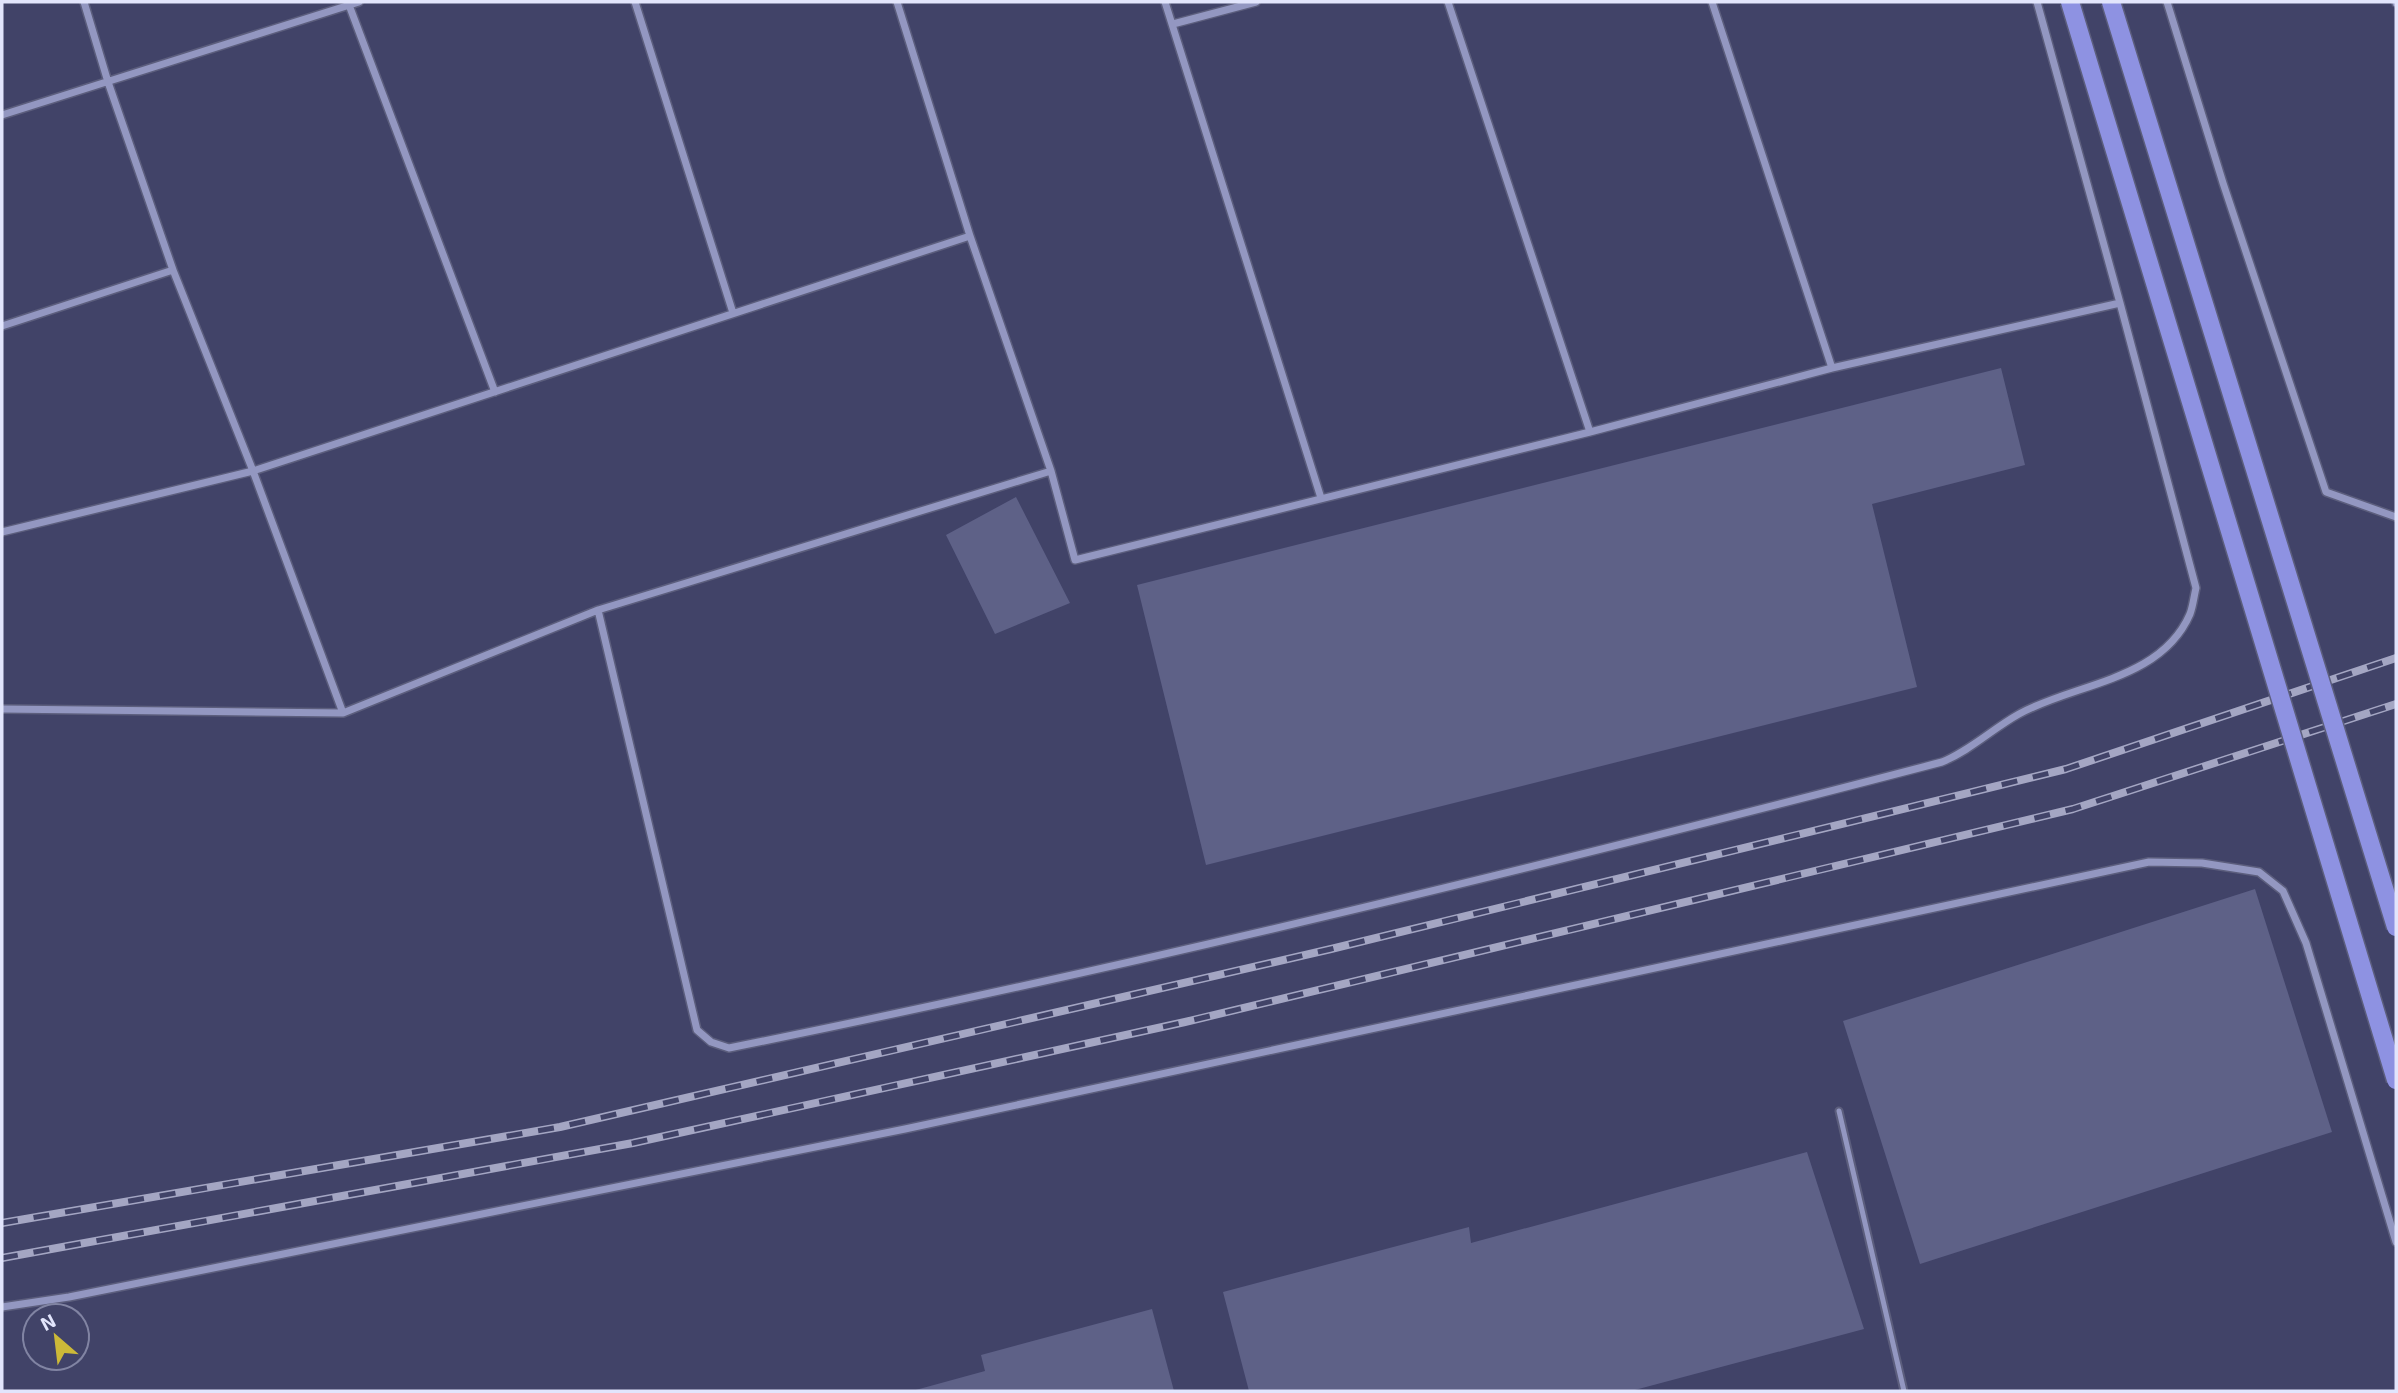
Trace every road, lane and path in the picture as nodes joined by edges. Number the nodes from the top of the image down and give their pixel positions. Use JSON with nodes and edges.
{"nodes":[{"id":1,"x":84,"y":2,"type":"edge"},
{"id":2,"x":359,"y":2,"type":"edge"},
{"id":3,"x":635,"y":2,"type":"edge"},
{"id":4,"x":897,"y":2,"type":"edge"},
{"id":5,"x":1165,"y":2,"type":"edge"},
{"id":6,"x":1256,"y":2,"type":"edge"},
{"id":7,"x":1448,"y":2,"type":"edge"},
{"id":8,"x":1712,"y":2,"type":"edge"},
{"id":9,"x":2037,"y":2,"type":"edge"},
{"id":10,"x":2070,"y":2,"type":"edge"},
{"id":11,"x":2111,"y":2,"type":"edge"},
{"id":12,"x":2167,"y":2,"type":"edge"},
{"id":13,"x":349,"y":5,"type":"junction"},
{"id":14,"x":1172,"y":24,"type":"junction"},
{"id":15,"x":108,"y":82,"type":"junction"},
{"id":16,"x":2,"y":115,"type":"edge"},
{"id":17,"x":970,"y":236,"type":"junction"},
{"id":18,"x":173,"y":270,"type":"junction"},
{"id":19,"x":2120,"y":303,"type":"junction"},
{"id":20,"x":733,"y":313,"type":"junction"},
{"id":21,"x":2,"y":326,"type":"edge"},
{"id":22,"x":1832,"y":368,"type":"junction"},
{"id":23,"x":495,"y":392,"type":"junction"},
{"id":24,"x":1590,"y":432,"type":"junction"},
{"id":25,"x":253,"y":471,"type":"junction"},
{"id":26,"x":1051,"y":471,"type":"junction"},
{"id":27,"x":1321,"y":498,"type":"junction"},
{"id":28,"x":2396,"y":517,"type":"edge"},
{"id":29,"x":2,"y":532,"type":"edge"},
{"id":30,"x":598,"y":610,"type":"junction"},
{"id":31,"x":2,"y":709,"type":"edge"},
{"id":32,"x":342,"y":713,"type":"junction"},
{"id":33,"x":2396,"y":927,"type":"edge"},
{"id":34,"x":2396,"y":1080,"type":"edge"},
{"id":35,"x":1839,"y":1111,"type":"dead end"},
{"id":36,"x":2396,"y":1242,"type":"edge"},
{"id":37,"x":2,"y":1307,"type":"edge"},
{"id":38,"x":1904,"y":1391,"type":"edge"}],
"edges":[{"from":1,"to":15,"type":"street"},
{"from":2,"to":13,"type":"street"},
{"from":3,"to":20,"type":"street"},
{"from":4,"to":17,"type":"street"},
{"from":5,"to":14,"type":"street"},
{"from":6,"to":14,"type":"street"},
{"from":7,"to":24,"type":"street"},
{"from":8,"to":22,"type":"street"},
{"from":9,"to":19,"type":"street"},
{"from":10,"to":34,"type":"main road","bridge":true},
{"from":11,"to":33,"type":"main road","bridge":true},
{"from":12,"to":28,"type":"street"},
{"from":13,"to":15,"type":"street"},
{"from":13,"to":23,"type":"street"},
{"from":14,"to":27,"type":"street"},
{"from":15,"to":16,"type":"street"},
{"from":15,"to":18,"type":"street"},
{"from":17,"to":20,"type":"street"},
{"from":17,"to":26,"type":"street"},
{"from":18,"to":21,"type":"street"},
{"from":18,"to":25,"type":"street"},
{"from":19,"to":22,"type":"street"},
{"from":19,"to":30,"type":"street"},
{"from":20,"to":23,"type":"street"},
{"from":22,"to":24,"type":"street"},
{"from":23,"to":25,"type":"street"},
{"from":24,"to":27,"type":"street"},
{"from":25,"to":29,"type":"street"},
{"from":25,"to":32,"type":"street"},
{"from":26,"to":27,"type":"street"},
{"from":26,"to":30,"type":"street"},
{"from":30,"to":32,"type":"street"},
{"from":31,"to":32,"type":"street"},
{"from":35,"to":38,"type":"lane"},
{"from":36,"to":37,"type":"street"}]}
